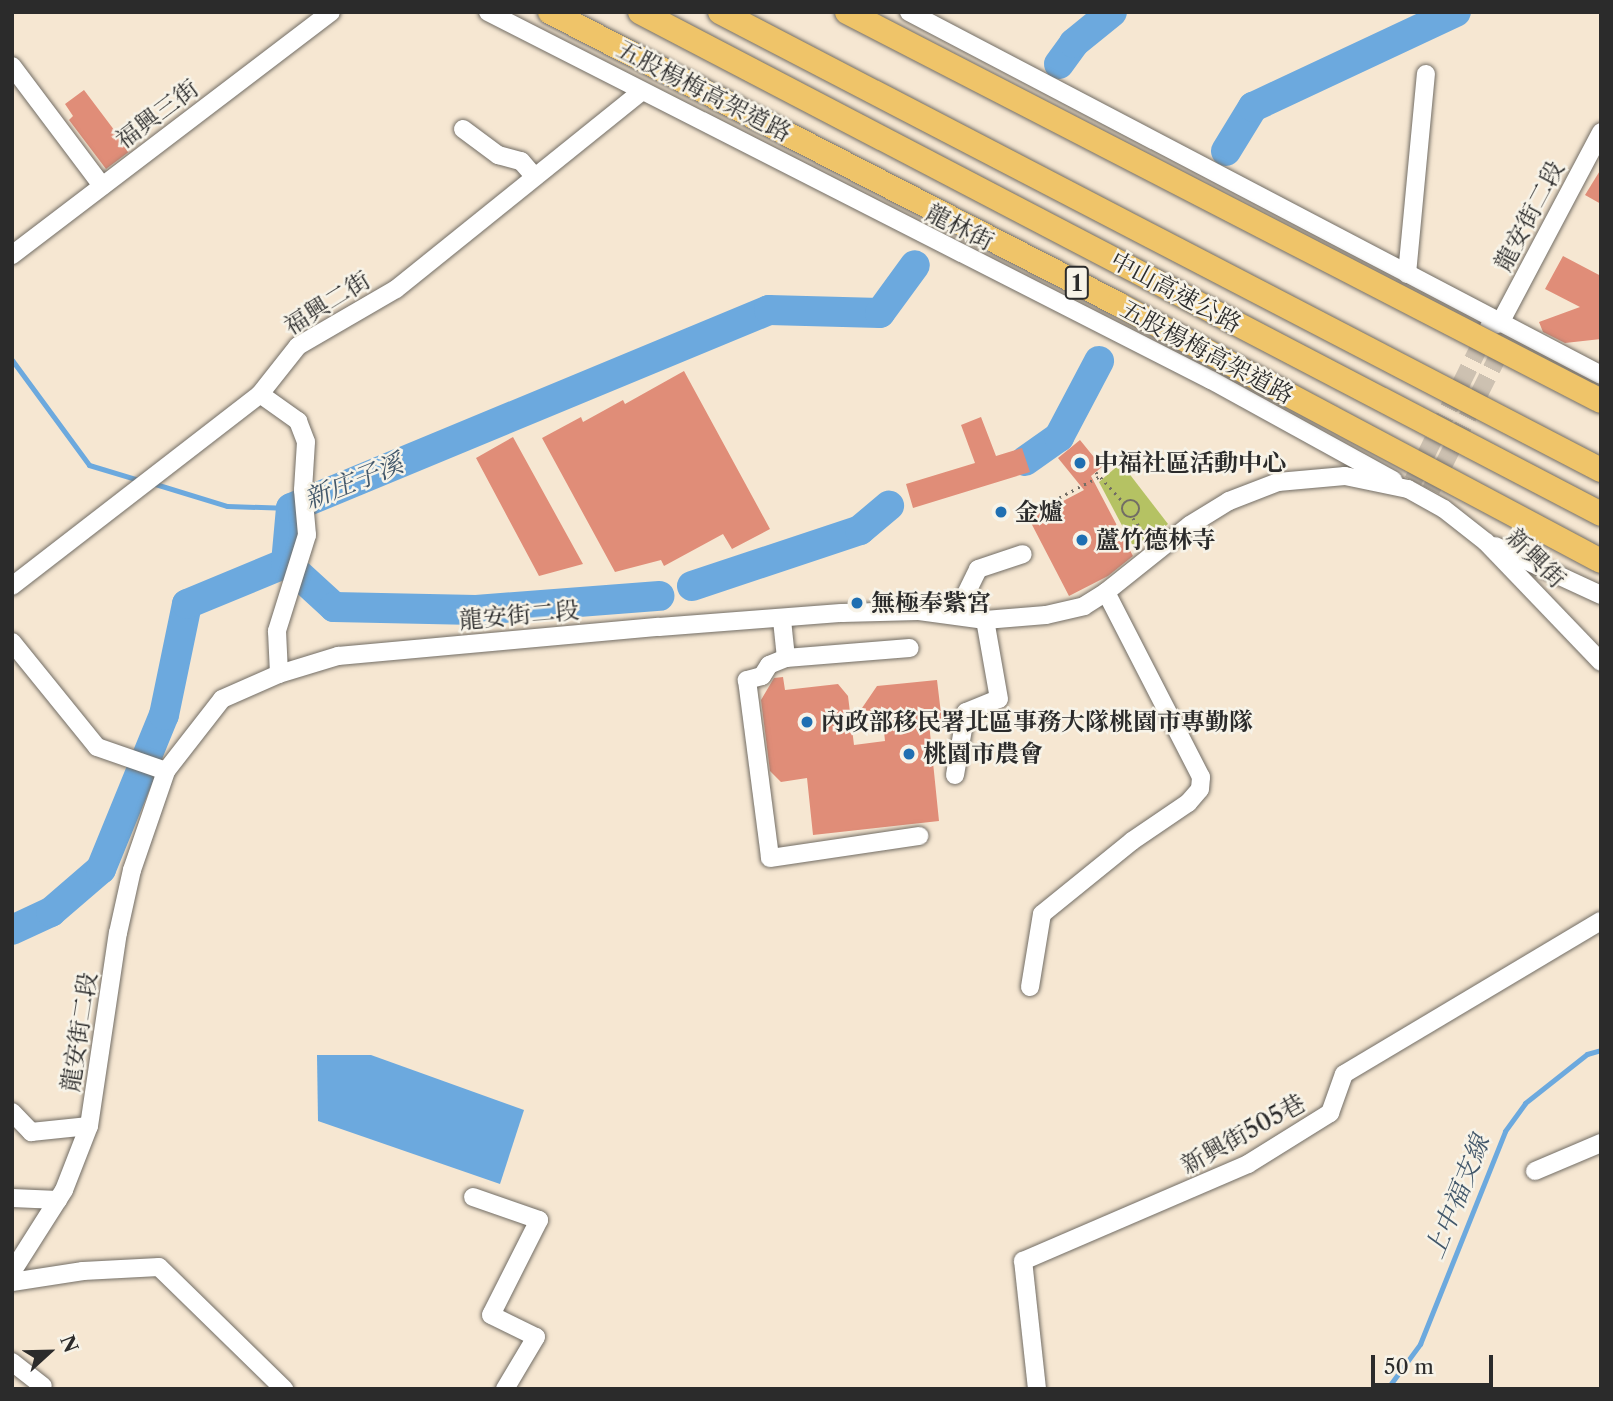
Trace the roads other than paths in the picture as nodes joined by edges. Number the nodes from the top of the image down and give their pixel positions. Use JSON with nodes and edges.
{"nodes":[{"id":1,"x":331,"y":12,"type":"edge"},
{"id":2,"x":488,"y":12,"type":"edge"},
{"id":3,"x":550,"y":12,"type":"edge"},
{"id":4,"x":640,"y":12,"type":"edge"},
{"id":5,"x":720,"y":12,"type":"edge"},
{"id":6,"x":846,"y":12,"type":"edge"},
{"id":7,"x":909,"y":12,"type":"edge"},
{"id":8,"x":12,"y":66,"type":"edge"},
{"id":9,"x":1426,"y":74,"type":"dead end"},
{"id":10,"x":641,"y":92,"type":"junction"},
{"id":11,"x":463,"y":129,"type":"dead end"},
{"id":12,"x":1601,"y":132,"type":"edge"},
{"id":13,"x":534,"y":176,"type":"junction"},
{"id":14,"x":102,"y":186,"type":"junction"},
{"id":15,"x":12,"y":255,"type":"edge"},
{"id":16,"x":1408,"y":274,"type":"junction"},
{"id":17,"x":1494,"y":325,"type":"junction"},
{"id":18,"x":1506,"y":340,"type":"dead end"},
{"id":19,"x":1601,"y":374,"type":"edge"},
{"id":20,"x":260,"y":394,"type":"junction"},
{"id":21,"x":1601,"y":401,"type":"edge"},
{"id":22,"x":1601,"y":470,"type":"edge"},
{"id":23,"x":1411,"y":485,"type":"junction"},
{"id":24,"x":1429,"y":494,"type":"joint"},
{"id":25,"x":1601,"y":514,"type":"edge"},
{"id":26,"x":1486,"y":542,"type":"junction"},
{"id":27,"x":1023,"y":554,"type":"dead end"},
{"id":28,"x":1601,"y":561,"type":"edge"},
{"id":29,"x":12,"y":586,"type":"edge"},
{"id":30,"x":1106,"y":592,"type":"junction"},
{"id":31,"x":1601,"y":595,"type":"edge"},
{"id":32,"x":963,"y":615,"type":"junction"},
{"id":33,"x":782,"y":620,"type":"junction"},
{"id":34,"x":985,"y":620,"type":"junction"},
{"id":35,"x":12,"y":642,"type":"edge"},
{"id":36,"x":910,"y":648,"type":"dead end"},
{"id":37,"x":786,"y":657,"type":"junction"},
{"id":38,"x":1601,"y":662,"type":"edge"},
{"id":39,"x":279,"y":674,"type":"junction"},
{"id":40,"x":160,"y":769,"type":"junction"},
{"id":41,"x":955,"y":775,"type":"dead end"},
{"id":42,"x":919,"y":836,"type":"dead end"},
{"id":43,"x":1601,"y":920,"type":"edge"},
{"id":44,"x":1030,"y":987,"type":"dead end"},
{"id":45,"x":12,"y":1112,"type":"edge"},
{"id":46,"x":89,"y":1126,"type":"junction"},
{"id":47,"x":1601,"y":1143,"type":"edge"},
{"id":48,"x":1535,"y":1171,"type":"dead end"},
{"id":49,"x":473,"y":1197,"type":"dead end"},
{"id":50,"x":12,"y":1198,"type":"edge"},
{"id":51,"x":58,"y":1200,"type":"junction"},
{"id":52,"x":12,"y":1272,"type":"edge"},
{"id":53,"x":12,"y":1282,"type":"edge"},
{"id":54,"x":12,"y":1362,"type":"edge"},
{"id":55,"x":43,"y":1386,"type":"dead end"},
{"id":56,"x":284,"y":1389,"type":"edge"},
{"id":57,"x":505,"y":1389,"type":"edge"},
{"id":58,"x":1037,"y":1389,"type":"edge"}],
"edges":[{"from":1,"to":14,"type":"street","name":"福興三街"},
{"from":2,"to":10,"type":"street","name":"龍林街"},
{"from":3,"to":28,"type":"highway","name":"五股楊梅高架道路","number":"1","bridge":true},
{"from":4,"to":25,"type":"highway","name":"中山高速公路","number":"1"},
{"from":5,"to":22,"type":"highway","name":"中山高速公路"},
{"from":6,"to":21,"type":"highway","bridge":true},
{"from":7,"to":16,"type":"street"},
{"from":8,"to":14,"type":"street"},
{"from":9,"to":16,"type":"street"},
{"from":10,"to":13,"type":"street","name":"福興二街"},
{"from":10,"to":23,"type":"street","name":"龍林街"},
{"from":11,"to":13,"type":"street"},
{"from":12,"to":17,"type":"street","name":"龍安街二段"},
{"from":13,"to":20,"type":"street","name":"福興二街"},
{"from":14,"to":15,"type":"street","name":"福興三街"},
{"from":16,"to":17,"type":"street"},
{"from":17,"to":18,"type":"street"},
{"from":17,"to":19,"type":"street"},
{"from":20,"to":29,"type":"street","name":"福興二街"},
{"from":20,"to":39,"type":"street"},
{"from":23,"to":24,"type":"street","name":"龍安街二段"},
{"from":23,"to":30,"type":"street","name":"龍安街二段"},
{"from":24,"to":26,"type":"street","name":"新興街"},
{"from":26,"to":31,"type":"street"},
{"from":26,"to":38,"type":"street","name":"新興街"},
{"from":27,"to":32,"type":"street"},
{"from":30,"to":34,"type":"street","name":"龍安街二段"},
{"from":30,"to":44,"type":"street"},
{"from":32,"to":33,"type":"street","name":"龍安街二段"},
{"from":32,"to":34,"type":"street","name":"龍安街二段"},
{"from":33,"to":37,"type":"street"},
{"from":33,"to":39,"type":"street","name":"龍安街二段"},
{"from":34,"to":41,"type":"street"},
{"from":35,"to":40,"type":"street"},
{"from":36,"to":37,"type":"street"},
{"from":37,"to":42,"type":"street"},
{"from":39,"to":40,"type":"street","name":"龍安街二段"},
{"from":40,"to":46,"type":"street","name":"龍安街二段"},
{"from":43,"to":58,"type":"street","name":"新興街505巷"},
{"from":45,"to":46,"type":"street"},
{"from":46,"to":51,"type":"street","name":"龍安街二段"},
{"from":47,"to":48,"type":"street"},
{"from":49,"to":57,"type":"street"},
{"from":50,"to":51,"type":"street"},
{"from":51,"to":52,"type":"street","name":"龍安街二段"},
{"from":53,"to":56,"type":"street"},
{"from":54,"to":55,"type":"street"}]}
